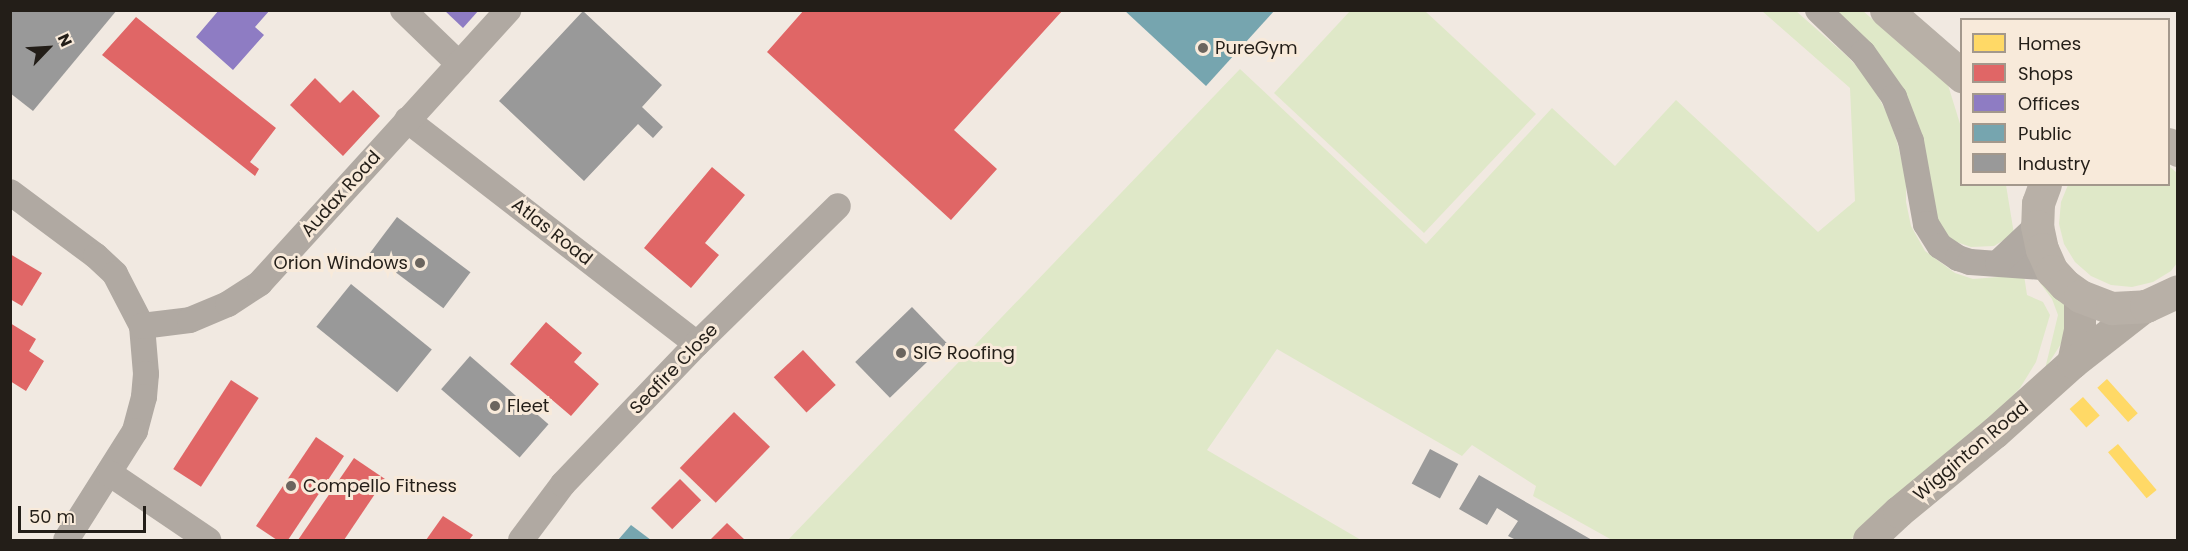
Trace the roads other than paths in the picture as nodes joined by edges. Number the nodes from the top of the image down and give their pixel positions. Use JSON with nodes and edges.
{"nodes":[{"id":1,"x":403,"y":10,"type":"edge"},
{"id":2,"x":508,"y":10,"type":"edge"},
{"id":3,"x":1818,"y":10,"type":"edge"},
{"id":4,"x":1886,"y":10,"type":"edge"},
{"id":5,"x":459,"y":64,"type":"junction"},
{"id":6,"x":1960,"y":74,"type":"edge"},
{"id":7,"x":407,"y":120,"type":"junction"},
{"id":8,"x":2042,"y":187,"type":"edge"},
{"id":9,"x":10,"y":192,"type":"edge"},
{"id":10,"x":838,"y":206,"type":"dead end"},
{"id":11,"x":2037,"y":226,"type":"junction"},
{"id":12,"x":1998,"y":263,"type":"junction"},
{"id":13,"x":2052,"y":271,"type":"junction"},
{"id":14,"x":2080,"y":296,"type":"junction"},
{"id":15,"x":2168,"y":298,"type":"edge"},
{"id":16,"x":142,"y":326,"type":"junction"},
{"id":17,"x":697,"y":344,"type":"junction"},
{"id":18,"x":2073,"y":363,"type":"junction"},
{"id":19,"x":109,"y":473,"type":"junction"},
{"id":20,"x":66,"y":540,"type":"edge"},
{"id":21,"x":208,"y":540,"type":"edge"},
{"id":22,"x":521,"y":540,"type":"edge"},
{"id":23,"x":1869,"y":540,"type":"edge"}],
"edges":[{"from":1,"to":5,"type":"street"},
{"from":2,"to":5,"type":"street","name":"Audax Road"},
{"from":3,"to":12,"type":"street"},
{"from":4,"to":6,"type":"highway"},
{"from":5,"to":7,"type":"street","name":"Audax Road"},
{"from":7,"to":16,"type":"street","name":"Audax Road"},
{"from":7,"to":17,"type":"street","name":"Atlas Road"},
{"from":8,"to":11,"type":"highway"},
{"from":9,"to":16,"type":"street"},
{"from":10,"to":17,"type":"street","name":"Seafire Close"},
{"from":11,"to":12,"type":"street"},
{"from":11,"to":13,"type":"highway"},
{"from":12,"to":13,"type":"street"},
{"from":13,"to":14,"type":"highway"},
{"from":14,"to":15,"type":"highway"},
{"from":14,"to":18,"type":"main road"},
{"from":15,"to":18,"type":"main road","name":"Wigginton Road"},
{"from":16,"to":19,"type":"street"},
{"from":17,"to":22,"type":"street","name":"Seafire Close"},
{"from":18,"to":23,"type":"main road","name":"Wigginton Road"},
{"from":19,"to":20,"type":"street"},
{"from":19,"to":21,"type":"street"}]}
